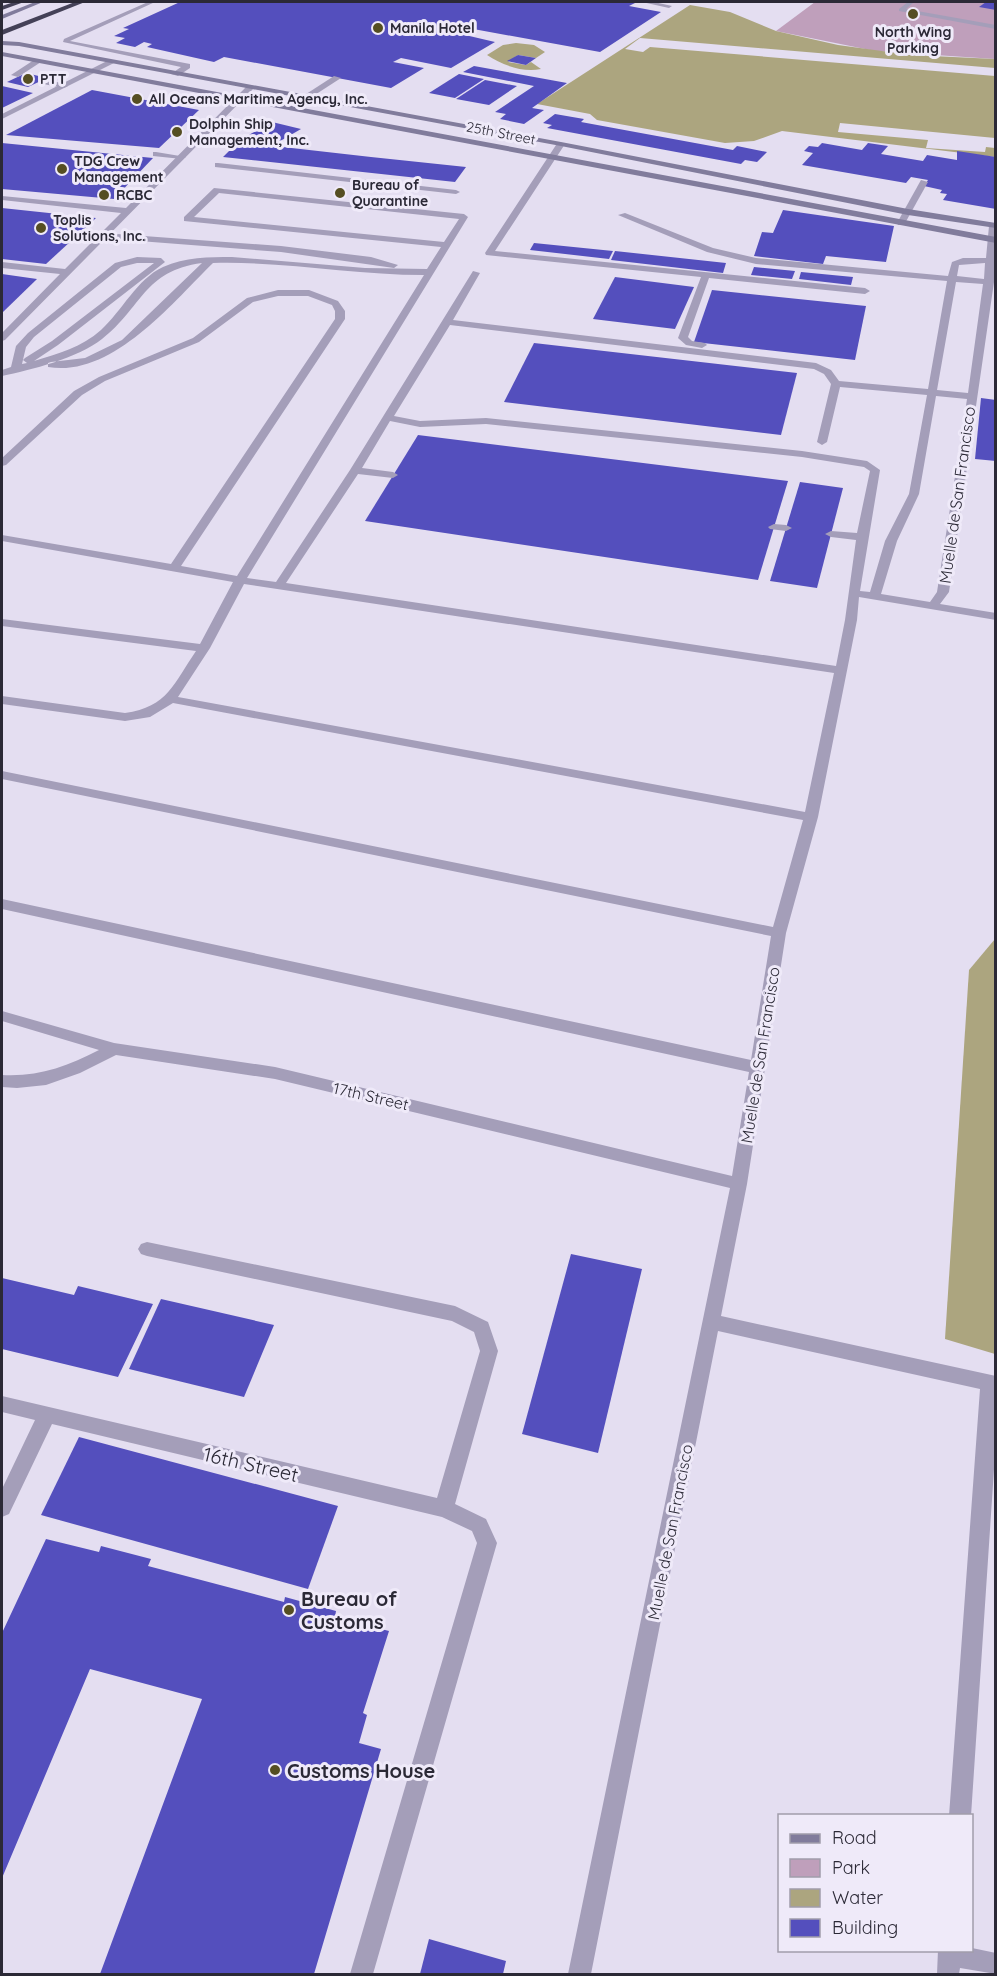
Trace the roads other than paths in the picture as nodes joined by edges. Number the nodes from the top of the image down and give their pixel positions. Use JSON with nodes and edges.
{"nodes":[{"id":1,"x":20,"y":2,"type":"edge"},
{"id":2,"x":40,"y":2,"type":"edge"},
{"id":3,"x":81,"y":2,"type":"edge"},
{"id":4,"x":152,"y":2,"type":"edge"},
{"id":5,"x":647,"y":2,"type":"edge"},
{"id":6,"x":911,"y":2,"type":"edge"},
{"id":7,"x":669,"y":6,"type":"dead end"},
{"id":8,"x":2,"y":8,"type":"edge"},
{"id":9,"x":2,"y":17,"type":"edge"},
{"id":10,"x":996,"y":27,"type":"edge"},
{"id":11,"x":2,"y":33,"type":"edge"},
{"id":12,"x":2,"y":43,"type":"edge"},
{"id":13,"x":2,"y":54,"type":"edge"},
{"id":14,"x":37,"y":62,"type":"junction"},
{"id":15,"x":112,"y":62,"type":"junction"},
{"id":16,"x":92,"y":72,"type":"junction"},
{"id":17,"x":175,"y":74,"type":"junction"},
{"id":18,"x":14,"y":75,"type":"dead end"},
{"id":19,"x":337,"y":78,"type":"dead end"},
{"id":20,"x":41,"y":81,"type":"dead end"},
{"id":21,"x":64,"y":86,"type":"junction"},
{"id":22,"x":250,"y":88,"type":"junction"},
{"id":23,"x":304,"y":98,"type":"junction"},
{"id":24,"x":239,"y":100,"type":"junction"},
{"id":25,"x":2,"y":117,"type":"edge"},
{"id":26,"x":456,"y":125,"type":"junction"},
{"id":27,"x":442,"y":135,"type":"junction"},
{"id":28,"x":561,"y":144,"type":"junction"},
{"id":29,"x":156,"y":154,"type":"dead end"},
{"id":30,"x":552,"y":156,"type":"junction"},
{"id":31,"x":182,"y":157,"type":"junction"},
{"id":32,"x":218,"y":165,"type":"dead end"},
{"id":33,"x":924,"y":182,"type":"dead end"},
{"id":34,"x":456,"y":192,"type":"dead end"},
{"id":35,"x":383,"y":196,"type":"junction"},
{"id":36,"x":2,"y":198,"type":"edge"},
{"id":37,"x":128,"y":211,"type":"junction"},
{"id":38,"x":908,"y":212,"type":"junction"},
{"id":39,"x":622,"y":215,"type":"dead end"},
{"id":40,"x":902,"y":223,"type":"junction"},
{"id":41,"x":994,"y":226,"type":"edge"},
{"id":42,"x":103,"y":236,"type":"junction"},
{"id":43,"x":994,"y":240,"type":"edge"},
{"id":44,"x":445,"y":245,"type":"junction"},
{"id":45,"x":212,"y":259,"type":"junction"},
{"id":46,"x":993,"y":260,"type":"edge"},
{"id":47,"x":161,"y":261,"type":"junction"},
{"id":48,"x":195,"y":261,"type":"junction"},
{"id":49,"x":2,"y":265,"type":"edge"},
{"id":50,"x":67,"y":272,"type":"junction"},
{"id":51,"x":429,"y":273,"type":"junction"},
{"id":52,"x":476,"y":273,"type":"dead end"},
{"id":53,"x":706,"y":275,"type":"junction"},
{"id":54,"x":951,"y":279,"type":"junction"},
{"id":55,"x":989,"y":282,"type":"junction"},
{"id":56,"x":865,"y":291,"type":"dead end"},
{"id":57,"x":447,"y":322,"type":"junction"},
{"id":58,"x":2,"y":338,"type":"edge"},
{"id":59,"x":800,"y":356,"type":"dead end"},
{"id":60,"x":16,"y":368,"type":"junction"},
{"id":61,"x":2,"y":373,"type":"edge"},
{"id":62,"x":836,"y":384,"type":"junction"},
{"id":63,"x":931,"y":393,"type":"junction"},
{"id":64,"x":971,"y":396,"type":"junction"},
{"id":65,"x":388,"y":418,"type":"junction"},
{"id":66,"x":822,"y":442,"type":"dead end"},
{"id":67,"x":2,"y":463,"type":"edge"},
{"id":68,"x":355,"y":470,"type":"junction"},
{"id":69,"x":393,"y":475,"type":"dead end"},
{"id":70,"x":774,"y":526,"type":"dead end"},
{"id":71,"x":786,"y":528,"type":"dead end"},
{"id":72,"x":831,"y":534,"type":"dead end"},
{"id":73,"x":861,"y":537,"type":"junction"},
{"id":74,"x":2,"y":538,"type":"edge"},
{"id":75,"x":175,"y":567,"type":"junction"},
{"id":76,"x":240,"y":580,"type":"junction"},
{"id":77,"x":279,"y":586,"type":"junction"},
{"id":78,"x":854,"y":593,"type":"junction"},
{"id":79,"x":874,"y":596,"type":"junction"},
{"id":80,"x":933,"y":606,"type":"junction"},
{"id":81,"x":996,"y":617,"type":"edge"},
{"id":82,"x":2,"y":622,"type":"edge"},
{"id":83,"x":204,"y":648,"type":"junction"},
{"id":84,"x":839,"y":670,"type":"junction"},
{"id":85,"x":170,"y":699,"type":"junction"},
{"id":86,"x":2,"y":700,"type":"edge"},
{"id":87,"x":2,"y":775,"type":"edge"},
{"id":88,"x":811,"y":817,"type":"junction"},
{"id":89,"x":2,"y":904,"type":"edge"},
{"id":90,"x":779,"y":933,"type":"junction"},
{"id":91,"x":2,"y":1016,"type":"edge"},
{"id":92,"x":114,"y":1049,"type":"junction"},
{"id":93,"x":759,"y":1068,"type":"junction"},
{"id":94,"x":2,"y":1081,"type":"edge"},
{"id":95,"x":739,"y":1184,"type":"junction"},
{"id":96,"x":147,"y":1249,"type":"dead end"},
{"id":97,"x":712,"y":1322,"type":"junction"},
{"id":98,"x":993,"y":1383,"type":"edge"},
{"id":99,"x":2,"y":1404,"type":"edge"},
{"id":100,"x":46,"y":1416,"type":"junction"},
{"id":101,"x":2,"y":1508,"type":"edge"},
{"id":102,"x":444,"y":1509,"type":"junction"},
{"id":103,"x":960,"y":1814,"type":"edge"},
{"id":104,"x":950,"y":1959,"type":"edge"},
{"id":105,"x":996,"y":1965,"type":"edge"},
{"id":106,"x":362,"y":1974,"type":"edge"},
{"id":107,"x":580,"y":1974,"type":"edge"}],
"edges":[{"from":1,"to":8,"type":"highway"},
{"from":2,"to":9,"type":"street"},
{"from":3,"to":11,"type":"highway"},
{"from":4,"to":17,"type":"street"},
{"from":5,"to":7,"type":"street"},
{"from":6,"to":10,"type":"street"},
{"from":12,"to":15,"type":"street","name":"25th Street"},
{"from":13,"to":14,"type":"street","name":"25th Street"},
{"from":14,"to":16,"type":"street","name":"25th Street"},
{"from":14,"to":18,"type":"street"},
{"from":15,"to":16,"type":"street"},
{"from":15,"to":17,"type":"street","name":"25th Street"},
{"from":16,"to":21,"type":"street"},
{"from":16,"to":24,"type":"street","name":"25th Street"},
{"from":17,"to":22,"type":"street","name":"25th Street"},
{"from":19,"to":23,"type":"street"},
{"from":20,"to":21,"type":"street"},
{"from":21,"to":25,"type":"street"},
{"from":22,"to":23,"type":"street","name":"25th Street"},
{"from":22,"to":24,"type":"street"},
{"from":23,"to":26,"type":"street","name":"25th Street"},
{"from":24,"to":27,"type":"street","name":"25th Street"},
{"from":24,"to":31,"type":"street"},
{"from":26,"to":27,"type":"street"},
{"from":26,"to":28,"type":"street","name":"25th Street"},
{"from":27,"to":30,"type":"street","name":"25th Street"},
{"from":28,"to":30,"type":"street"},
{"from":28,"to":38,"type":"street","name":"25th Street"},
{"from":29,"to":31,"type":"street"},
{"from":30,"to":40,"type":"street","name":"25th Street"},
{"from":30,"to":53,"type":"street"},
{"from":31,"to":37,"type":"street"},
{"from":32,"to":35,"type":"street"},
{"from":33,"to":38,"type":"street"},
{"from":34,"to":35,"type":"street"},
{"from":35,"to":44,"type":"street"},
{"from":35,"to":44,"type":"street"},
{"from":36,"to":37,"type":"street"},
{"from":37,"to":42,"type":"street"},
{"from":38,"to":40,"type":"street"},
{"from":38,"to":41,"type":"street","name":"25th Street"},
{"from":39,"to":54,"type":"street"},
{"from":40,"to":43,"type":"street","name":"25th Street"},
{"from":41,"to":43,"type":"street","name":"Muelle de San Francisco"},
{"from":42,"to":50,"type":"street"},
{"from":42,"to":51,"type":"street"},
{"from":43,"to":46,"type":"street","name":"Muelle de San Francisco"},
{"from":44,"to":51,"type":"street"},
{"from":45,"to":48,"type":"street"},
{"from":45,"to":51,"type":"street"},
{"from":45,"to":60,"type":"street"},
{"from":46,"to":54,"type":"street"},
{"from":46,"to":55,"type":"street","name":"Muelle de San Francisco"},
{"from":47,"to":48,"type":"street"},
{"from":47,"to":60,"type":"street"},
{"from":47,"to":60,"type":"street"},
{"from":48,"to":60,"type":"street"},
{"from":49,"to":50,"type":"street"},
{"from":50,"to":58,"type":"street"},
{"from":51,"to":76,"type":"street"},
{"from":52,"to":57,"type":"street"},
{"from":53,"to":56,"type":"street"},
{"from":53,"to":59,"type":"street"},
{"from":54,"to":55,"type":"street"},
{"from":54,"to":63,"type":"street"},
{"from":55,"to":64,"type":"street","name":"Muelle de San Francisco"},
{"from":57,"to":62,"type":"street"},
{"from":57,"to":65,"type":"street"},
{"from":60,"to":61,"type":"street"},
{"from":62,"to":63,"type":"street"},
{"from":62,"to":66,"type":"street"},
{"from":63,"to":64,"type":"street"},
{"from":63,"to":79,"type":"street"},
{"from":64,"to":80,"type":"street","name":"Muelle de San Francisco"},
{"from":65,"to":68,"type":"street"},
{"from":65,"to":73,"type":"street"},
{"from":67,"to":75,"type":"street"},
{"from":68,"to":69,"type":"street"},
{"from":68,"to":77,"type":"street"},
{"from":70,"to":71,"type":"street"},
{"from":72,"to":73,"type":"street"},
{"from":73,"to":78,"type":"street"},
{"from":74,"to":75,"type":"street"},
{"from":75,"to":76,"type":"street"},
{"from":76,"to":77,"type":"street"},
{"from":76,"to":83,"type":"street"},
{"from":77,"to":84,"type":"street"},
{"from":78,"to":79,"type":"street","name":"Muelle de San Francisco"},
{"from":78,"to":84,"type":"street","name":"Muelle de San Francisco"},
{"from":79,"to":80,"type":"street","name":"Muelle de San Francisco"},
{"from":80,"to":81,"type":"street"},
{"from":82,"to":83,"type":"street"},
{"from":83,"to":85,"type":"street"},
{"from":84,"to":88,"type":"street","name":"Muelle de San Francisco"},
{"from":85,"to":86,"type":"street"},
{"from":85,"to":88,"type":"street"},
{"from":87,"to":90,"type":"street"},
{"from":88,"to":90,"type":"street","name":"Muelle de San Francisco"},
{"from":89,"to":93,"type":"street"},
{"from":90,"to":93,"type":"street","name":"Muelle de San Francisco"},
{"from":91,"to":92,"type":"street","name":"17th Street"},
{"from":92,"to":94,"type":"street"},
{"from":92,"to":95,"type":"street","name":"17th Street"},
{"from":93,"to":95,"type":"street","name":"Muelle de San Francisco"},
{"from":95,"to":97,"type":"street","name":"Muelle de San Francisco"},
{"from":96,"to":102,"type":"street"},
{"from":97,"to":98,"type":"street"},
{"from":97,"to":107,"type":"street","name":"Muelle de San Francisco"},
{"from":98,"to":103,"type":"street"},
{"from":99,"to":100,"type":"street","name":"16th Street"},
{"from":100,"to":101,"type":"street"},
{"from":100,"to":102,"type":"street","name":"16th Street"},
{"from":102,"to":106,"type":"street","name":"16th Street"},
{"from":104,"to":105,"type":"street"}]}
